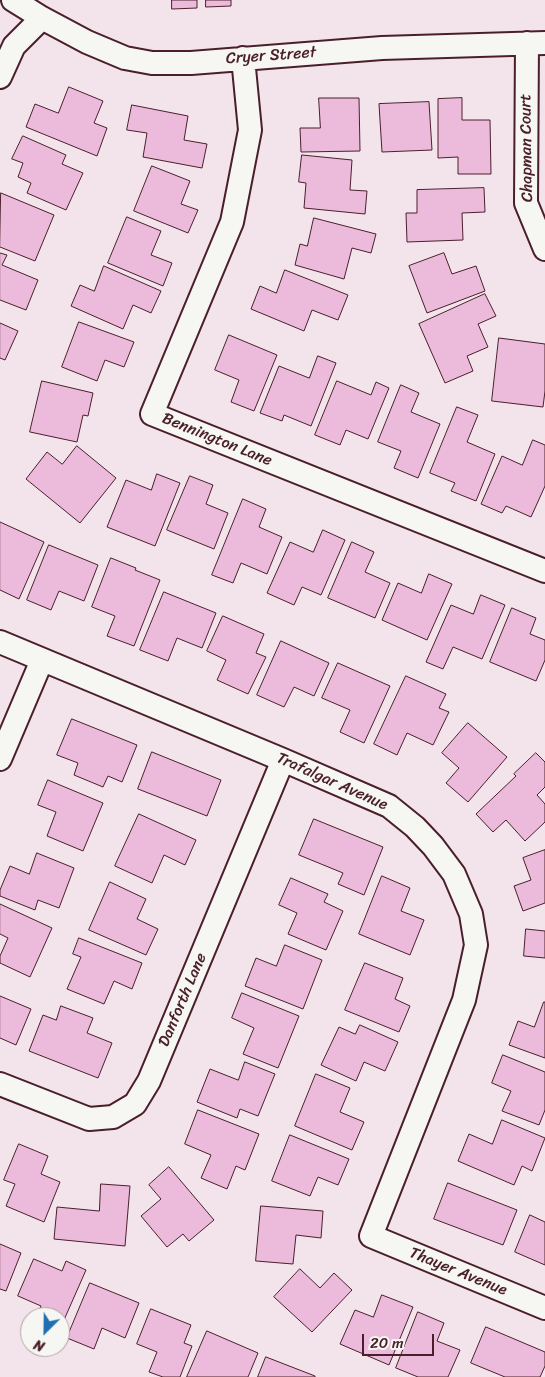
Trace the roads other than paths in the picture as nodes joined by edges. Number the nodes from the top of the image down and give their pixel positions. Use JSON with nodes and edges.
{"nodes":[{"id":1,"x":12,"y":0,"type":"edge"},
{"id":2,"x":42,"y":18,"type":"junction"},
{"id":3,"x":536,"y":43,"type":"edge"},
{"id":4,"x":243,"y":58,"type":"junction"},
{"id":5,"x":0,"y":77,"type":"edge"},
{"id":6,"x":545,"y":249,"type":"edge"},
{"id":7,"x":545,"y":572,"type":"edge"},
{"id":8,"x":0,"y":642,"type":"edge"},
{"id":9,"x":42,"y":660,"type":"junction"},
{"id":10,"x":0,"y":759,"type":"edge"},
{"id":11,"x":283,"y":760,"type":"junction"},
{"id":12,"x":0,"y":1084,"type":"edge"},
{"id":13,"x":371,"y":1236,"type":"joint"},
{"id":14,"x":545,"y":1308,"type":"edge"}],
"edges":[{"from":1,"to":2,"type":"street","name":"Cryer Street"},
{"from":2,"to":4,"type":"street","name":"Cryer Street"},
{"from":2,"to":5,"type":"street"},
{"from":3,"to":4,"type":"street","name":"Cryer Street"},
{"from":3,"to":6,"type":"street","name":"Chapman Court"},
{"from":4,"to":7,"type":"street","name":"Bennington Lane"},
{"from":8,"to":9,"type":"street","name":"Trafalgar Avenue"},
{"from":9,"to":10,"type":"street"},
{"from":9,"to":11,"type":"street","name":"Trafalgar Avenue"},
{"from":11,"to":12,"type":"street","name":"Danforth Lane"},
{"from":11,"to":13,"type":"street","name":"Trafalgar Avenue"},
{"from":13,"to":14,"type":"street","name":"Thayer Avenue"}]}
